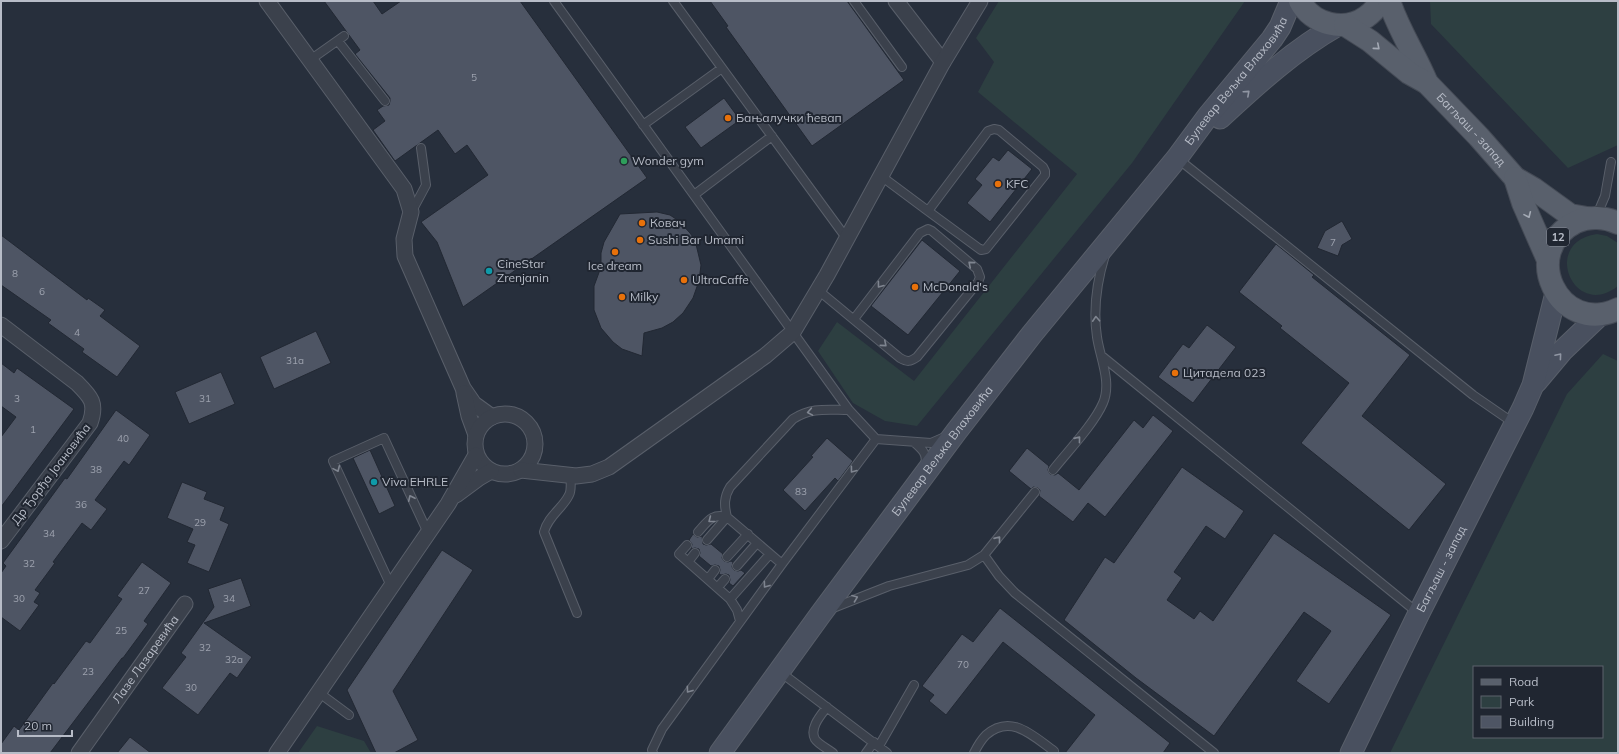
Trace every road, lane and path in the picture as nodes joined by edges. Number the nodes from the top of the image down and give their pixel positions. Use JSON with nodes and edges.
{"nodes":[{"id":1,"x":267,"y":1,"type":"edge"},
{"id":2,"x":554,"y":1,"type":"edge"},
{"id":3,"x":673,"y":1,"type":"edge"},
{"id":4,"x":855,"y":1,"type":"edge"},
{"id":5,"x":896,"y":1,"type":"edge"},
{"id":6,"x":980,"y":1,"type":"edge"},
{"id":7,"x":1291,"y":1,"type":"edge"},
{"id":8,"x":1300,"y":1,"type":"edge"},
{"id":9,"x":1381,"y":1,"type":"edge"},
{"id":10,"x":1389,"y":1,"type":"edge"},
{"id":11,"x":1342,"y":25,"type":"junction"},
{"id":12,"x":310,"y":60,"type":"junction"},
{"id":13,"x":943,"y":62,"type":"junction"},
{"id":14,"x":902,"y":67,"type":"dead end"},
{"id":15,"x":722,"y":68,"type":"junction"},
{"id":16,"x":1427,"y":83,"type":"junction"},
{"id":17,"x":385,"y":101,"type":"dead end"},
{"id":18,"x":643,"y":125,"type":"junction"},
{"id":19,"x":772,"y":136,"type":"junction"},
{"id":20,"x":421,"y":148,"type":"dead end"},
{"id":21,"x":1178,"y":158,"type":"junction"},
{"id":22,"x":1611,"y":162,"type":"dead end"},
{"id":23,"x":881,"y":176,"type":"junction"},
{"id":24,"x":1515,"y":178,"type":"junction"},
{"id":25,"x":694,"y":195,"type":"junction"},
{"id":26,"x":1605,"y":196,"type":"junction"},
{"id":27,"x":928,"y":211,"type":"junction"},
{"id":28,"x":411,"y":212,"type":"junction"},
{"id":29,"x":1603,"y":220,"type":"edge"},
{"id":30,"x":847,"y":239,"type":"junction"},
{"id":31,"x":1110,"y":239,"type":"junction"},
{"id":32,"x":1548,"y":260,"type":"junction"},
{"id":33,"x":818,"y":290,"type":"junction"},
{"id":34,"x":1556,"y":293,"type":"junction"},
{"id":35,"x":1611,"y":315,"type":"edge"},
{"id":36,"x":854,"y":320,"type":"junction"},
{"id":37,"x":1,"y":325,"type":"edge"},
{"id":38,"x":793,"y":332,"type":"junction"},
{"id":39,"x":1103,"y":357,"type":"junction"},
{"id":40,"x":1533,"y":385,"type":"junction"},
{"id":41,"x":463,"y":388,"type":"junction"},
{"id":42,"x":849,"y":410,"type":"junction"},
{"id":43,"x":492,"y":417,"type":"junction"},
{"id":44,"x":1516,"y":424,"type":"junction"},
{"id":45,"x":956,"y":432,"type":"junction"},
{"id":46,"x":476,"y":435,"type":"junction"},
{"id":47,"x":876,"y":439,"type":"junction"},
{"id":48,"x":914,"y":442,"type":"junction"},
{"id":49,"x":533,"y":454,"type":"junction"},
{"id":50,"x":476,"y":455,"type":"junction"},
{"id":51,"x":521,"y":470,"type":"junction"},
{"id":52,"x":1054,"y":470,"type":"dead end"},
{"id":53,"x":491,"y":471,"type":"junction"},
{"id":54,"x":565,"y":475,"type":"junction"},
{"id":55,"x":922,"y":477,"type":"junction"},
{"id":56,"x":1035,"y":492,"type":"dead end"},
{"id":57,"x":452,"y":498,"type":"junction"},
{"id":58,"x":727,"y":516,"type":"junction"},
{"id":59,"x":698,"y":532,"type":"dead end"},
{"id":60,"x":428,"y":533,"type":"junction"},
{"id":61,"x":748,"y":534,"type":"junction"},
{"id":62,"x":707,"y":540,"type":"dead end"},
{"id":63,"x":1,"y":541,"type":"edge"},
{"id":64,"x":758,"y":543,"type":"junction"},
{"id":65,"x":686,"y":545,"type":"dead end"},
{"id":66,"x":695,"y":553,"type":"dead end"},
{"id":67,"x":770,"y":554,"type":"junction"},
{"id":68,"x":984,"y":555,"type":"junction"},
{"id":69,"x":727,"y":557,"type":"dead end"},
{"id":70,"x":688,"y":562,"type":"junction"},
{"id":71,"x":782,"y":564,"type":"junction"},
{"id":72,"x":737,"y":566,"type":"dead end"},
{"id":73,"x":715,"y":570,"type":"dead end"},
{"id":74,"x":708,"y":579,"type":"junction"},
{"id":75,"x":725,"y":579,"type":"dead end"},
{"id":76,"x":391,"y":586,"type":"junction"},
{"id":77,"x":718,"y":587,"type":"junction"},
{"id":78,"x":730,"y":599,"type":"junction"},
{"id":79,"x":185,"y":604,"type":"dead end"},
{"id":80,"x":577,"y":613,"type":"dead end"},
{"id":81,"x":1419,"y":613,"type":"junction"},
{"id":82,"x":820,"y":615,"type":"junction"},
{"id":83,"x":740,"y":621,"type":"junction"},
{"id":84,"x":778,"y":671,"type":"junction"},
{"id":85,"x":914,"y":685,"type":"dead end"},
{"id":86,"x":318,"y":692,"type":"junction"},
{"id":87,"x":827,"y":707,"type":"junction"},
{"id":88,"x":349,"y":715,"type":"dead end"},
{"id":89,"x":876,"y":744,"type":"junction"},
{"id":90,"x":1054,"y":751,"type":"dead end"},
{"id":91,"x":79,"y":753,"type":"edge"},
{"id":92,"x":277,"y":753,"type":"edge"},
{"id":93,"x":653,"y":753,"type":"edge"},
{"id":94,"x":720,"y":753,"type":"edge"},
{"id":95,"x":833,"y":753,"type":"edge"},
{"id":96,"x":866,"y":753,"type":"edge"},
{"id":97,"x":888,"y":753,"type":"edge"},
{"id":98,"x":974,"y":753,"type":"edge"},
{"id":99,"x":1214,"y":753,"type":"edge"},
{"id":100,"x":1351,"y":753,"type":"edge"}],
"edges":[{"from":1,"to":12,"type":"street"},
{"from":2,"to":18,"type":"lane"},
{"from":3,"to":15,"type":"lane"},
{"from":4,"to":14,"type":"lane"},
{"from":5,"to":13,"type":"street"},
{"from":6,"to":13,"type":"street"},
{"from":7,"to":21,"type":"main road","name":"Булевар Вељка Влаховића"},
{"from":8,"to":11,"type":"main road","number":"12"},
{"from":9,"to":11,"type":"main road"},
{"from":10,"to":16,"type":"main road","name":"Багљаш - запад","number":"12"},
{"from":11,"to":16,"type":"main road","name":"Багљаш - запад","number":"12","one_way":true},
{"from":21,"to":11,"type":"main road","name":"Булевар Вељка Влаховића","one_way":true},
{"from":12,"to":17,"type":"lane"},
{"from":12,"to":28,"type":"street"},
{"from":13,"to":23,"type":"street"},
{"from":15,"to":18,"type":"lane"},
{"from":15,"to":19,"type":"lane"},
{"from":16,"to":24,"type":"main road","name":"Багљаш - запад","number":"12"},
{"from":18,"to":25,"type":"lane"},
{"from":19,"to":25,"type":"lane"},
{"from":19,"to":30,"type":"lane"},
{"from":20,"to":28,"type":"lane"},
{"from":21,"to":31,"type":"main road","name":"Булевар Вељка Влаховића"},
{"from":21,"to":44,"type":"lane"},
{"from":22,"to":26,"type":"lane"},
{"from":23,"to":27,"type":"lane"},
{"from":23,"to":30,"type":"street"},
{"from":24,"to":29,"type":"main road","name":"Багљаш - запад","number":"12"},
{"from":24,"to":32,"type":"main road","name":"Багљаш - запад","number":"12","one_way":true},
{"from":25,"to":38,"type":"lane"},
{"from":26,"to":29,"type":"lane"},
{"from":26,"to":29,"type":"lane"},
{"from":27,"to":27,"type":"lane"},
{"from":28,"to":41,"type":"street"},
{"from":29,"to":32,"type":"main road","number":"12"},
{"from":30,"to":33,"type":"street"},
{"from":39,"to":31,"type":"lane","one_way":true},
{"from":31,"to":45,"type":"main road","name":"Булевар Вељка Влаховића"},
{"from":32,"to":34,"type":"main road","number":"12"},
{"from":33,"to":36,"type":"lane"},
{"from":33,"to":38,"type":"street"},
{"from":34,"to":35,"type":"main road","number":"12"},
{"from":34,"to":40,"type":"main road","name":"Багљаш - запад"},
{"from":40,"to":35,"type":"main road","name":"Багљаш - запад","one_way":true},
{"from":36,"to":36,"type":"lane","one_way":true},
{"from":37,"to":63,"type":"street","name":"Др Ђорђа Јоановића"},
{"from":38,"to":42,"type":"lane"},
{"from":38,"to":54,"type":"street"},
{"from":52,"to":39,"type":"lane","one_way":true},
{"from":39,"to":81,"type":"lane"},
{"from":40,"to":44,"type":"main road","name":"Багљаш - запад"},
{"from":41,"to":43,"type":"street"},
{"from":41,"to":46,"type":"street"},
{"from":42,"to":47,"type":"lane"},
{"from":42,"to":58,"type":"lane","one_way":true},
{"from":43,"to":46,"type":"street"},
{"from":43,"to":49,"type":"street"},
{"from":44,"to":81,"type":"main road","name":"Багљаш - запад"},
{"from":45,"to":48,"type":"lane"},
{"from":45,"to":55,"type":"main road","name":"Булевар Вељка Влаховића"},
{"from":46,"to":50,"type":"street"},
{"from":47,"to":48,"type":"lane"},
{"from":47,"to":71,"type":"lane","one_way":true},
{"from":48,"to":55,"type":"lane"},
{"from":49,"to":51,"type":"street"},
{"from":49,"to":54,"type":"street"},
{"from":50,"to":53,"type":"street"},
{"from":50,"to":57,"type":"street"},
{"from":51,"to":53,"type":"street"},
{"from":51,"to":54,"type":"street"},
{"from":53,"to":57,"type":"street"},
{"from":54,"to":80,"type":"lane"},
{"from":55,"to":82,"type":"main road","name":"Булевар Вељка Влаховића"},
{"from":68,"to":56,"type":"lane","one_way":true},
{"from":57,"to":60,"type":"street"},
{"from":58,"to":59,"type":"lane","one_way":true},
{"from":58,"to":61,"type":"lane"},
{"from":58,"to":62,"type":"lane"},
{"from":60,"to":76,"type":"street"},
{"from":60,"to":76,"type":"lane","one_way":true},
{"from":61,"to":64,"type":"lane"},
{"from":61,"to":69,"type":"lane"},
{"from":64,"to":67,"type":"lane"},
{"from":64,"to":72,"type":"lane"},
{"from":65,"to":70,"type":"lane"},
{"from":66,"to":70,"type":"lane"},
{"from":67,"to":71,"type":"lane"},
{"from":67,"to":78,"type":"lane"},
{"from":82,"to":68,"type":"lane","one_way":true},
{"from":68,"to":99,"type":"lane"},
{"from":70,"to":74,"type":"lane"},
{"from":71,"to":83,"type":"lane","one_way":true},
{"from":73,"to":74,"type":"lane"},
{"from":74,"to":77,"type":"lane"},
{"from":75,"to":77,"type":"lane"},
{"from":76,"to":86,"type":"street"},
{"from":77,"to":78,"type":"lane"},
{"from":78,"to":83,"type":"lane"},
{"from":79,"to":91,"type":"street","name":"Лазе Лазаревића"},
{"from":81,"to":100,"type":"main road","name":"Багљаш - запад"},
{"from":82,"to":84,"type":"main road","name":"Булевар Вељка Влаховића"},
{"from":83,"to":93,"type":"lane","one_way":true},
{"from":84,"to":87,"type":"lane"},
{"from":84,"to":94,"type":"main road","name":"Булевар Вељка Влаховића"},
{"from":85,"to":89,"type":"lane"},
{"from":86,"to":88,"type":"lane"},
{"from":86,"to":92,"type":"street"},
{"from":87,"to":89,"type":"lane"},
{"from":87,"to":95,"type":"lane"},
{"from":89,"to":96,"type":"lane"},
{"from":89,"to":97,"type":"lane"},
{"from":90,"to":98,"type":"lane"}]}
